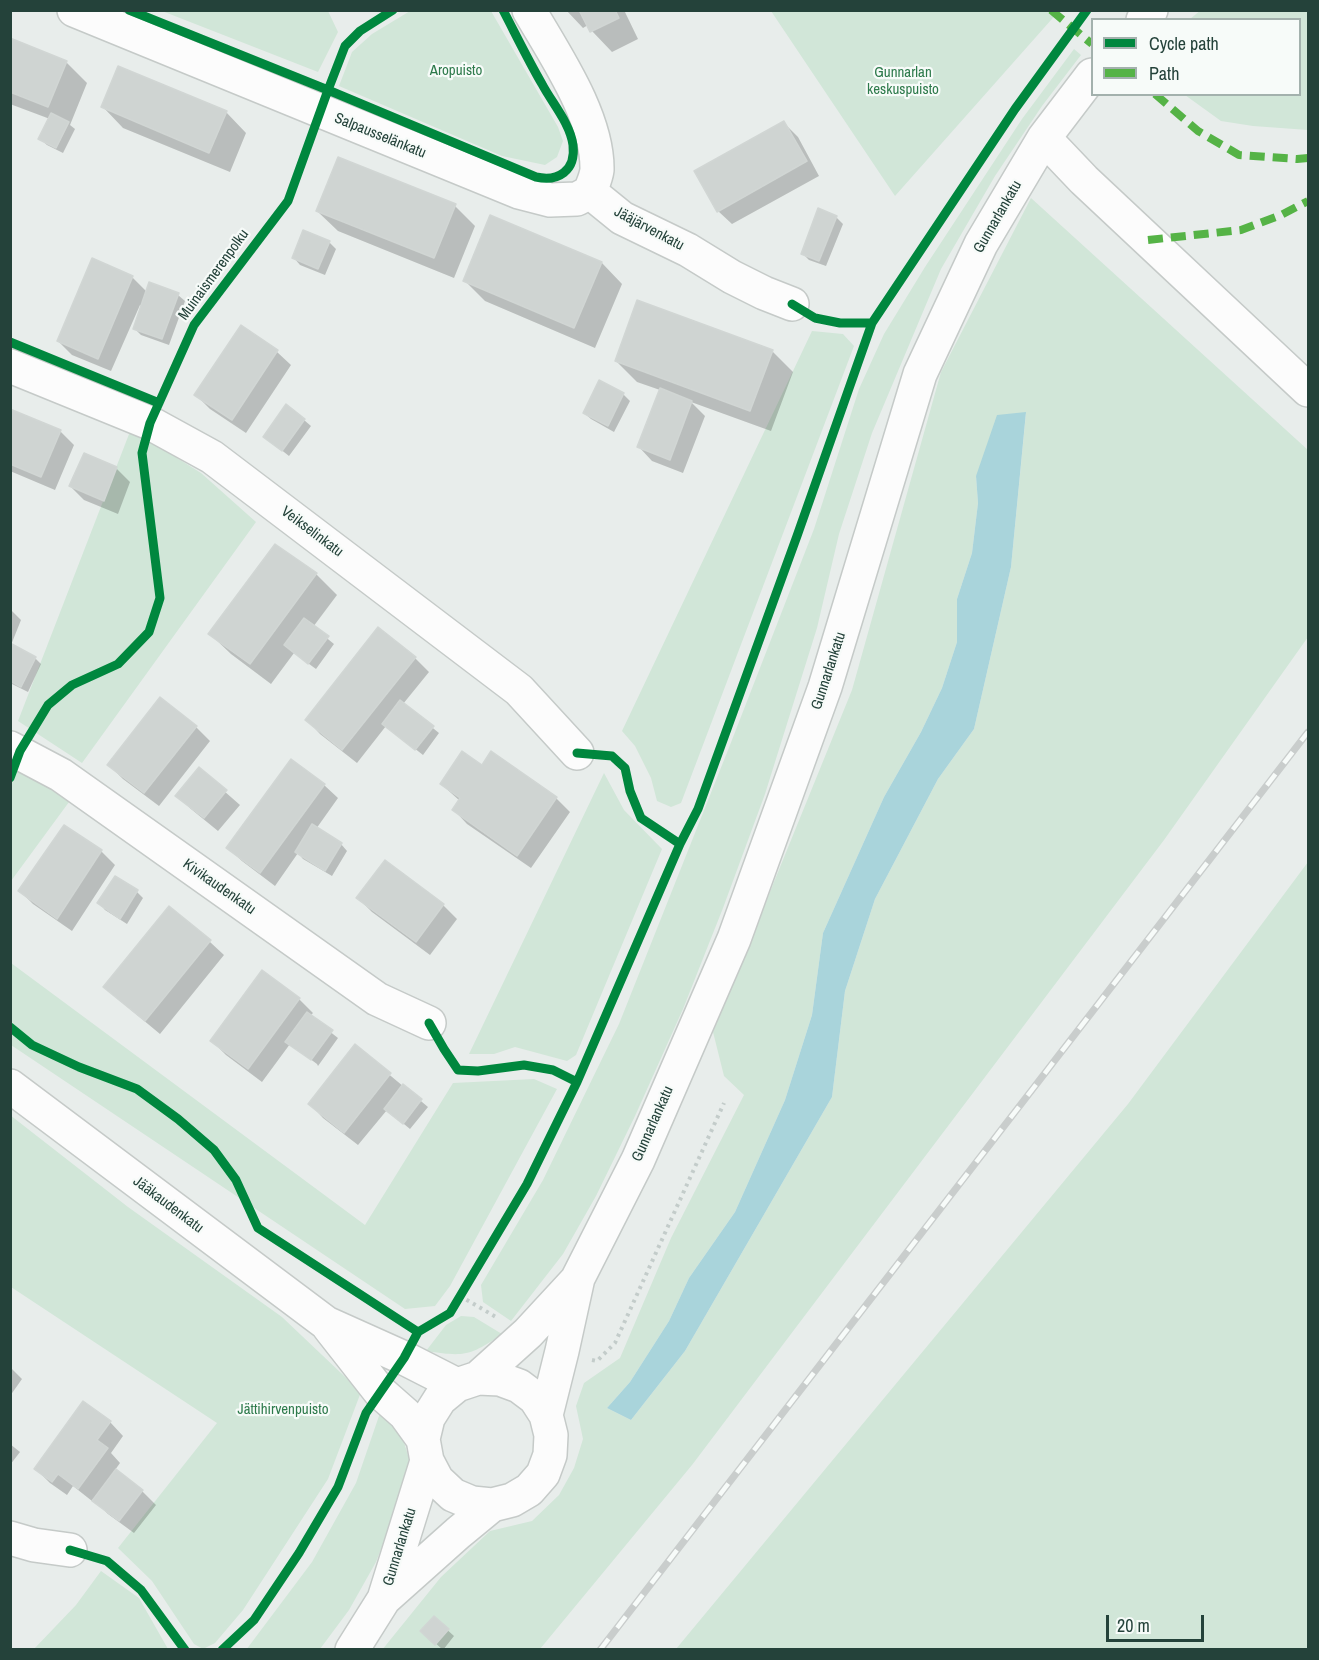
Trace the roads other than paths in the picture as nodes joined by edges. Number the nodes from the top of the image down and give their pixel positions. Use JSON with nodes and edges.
{"nodes":[{"id":1,"x":74,"y":10,"type":"edge"},
{"id":2,"x":529,"y":10,"type":"edge"},
{"id":3,"x":1091,"y":76,"type":"edge"},
{"id":4,"x":1044,"y":138,"type":"junction"},
{"id":5,"x":590,"y":192,"type":"junction"},
{"id":6,"x":792,"y":304,"type":"dead end"},
{"id":7,"x":10,"y":366,"type":"edge"},
{"id":8,"x":1308,"y":390,"type":"edge"},
{"id":9,"x":10,"y":748,"type":"edge"},
{"id":10,"x":577,"y":753,"type":"dead end"},
{"id":11,"x":429,"y":1023,"type":"dead end"},
{"id":12,"x":10,"y":1086,"type":"edge"},
{"id":13,"x":578,"y":1278,"type":"junction"},
{"id":14,"x":326,"y":1323,"type":"junction"},
{"id":15,"x":467,"y":1382,"type":"junction"},
{"id":16,"x":546,"y":1415,"type":"junction"},
{"id":17,"x":425,"y":1450,"type":"junction"},
{"id":18,"x":492,"y":1505,"type":"junction"},
{"id":19,"x":10,"y":1538,"type":"edge"},
{"id":20,"x":70,"y":1550,"type":"dead end"},
{"id":21,"x":384,"y":1599,"type":"junction"},
{"id":22,"x":352,"y":1650,"type":"edge"}],
"edges":[{"from":1,"to":5,"type":"street","name":"Salpausselänkatu"},
{"from":2,"to":5,"type":"street"},
{"from":3,"to":4,"type":"street","name":"Gunnarlankatu"},
{"from":4,"to":8,"type":"street"},
{"from":4,"to":13,"type":"street","name":"Gunnarlankatu"},
{"from":5,"to":6,"type":"street","name":"Jääjärvenkatu"},
{"from":7,"to":10,"type":"street","name":"Veikselinkatu"},
{"from":9,"to":11,"type":"street","name":"Kivikaudenkatu"},
{"from":12,"to":14,"type":"street","name":"Jääkaudenkatu"},
{"from":13,"to":15,"type":"street","name":"Gunnarlankatu"},
{"from":13,"to":16,"type":"street","name":"Gunnarlankatu"},
{"from":14,"to":15,"type":"street","name":"Jääkaudenkatu"},
{"from":14,"to":17,"type":"street","name":"Jääkaudenkatu"},
{"from":15,"to":16,"type":"street"},
{"from":15,"to":17,"type":"street"},
{"from":16,"to":18,"type":"street"},
{"from":17,"to":18,"type":"street"},
{"from":17,"to":21,"type":"street","name":"Gunnarlankatu"},
{"from":18,"to":21,"type":"street","name":"Gunnarlankatu"},
{"from":19,"to":20,"type":"street"},
{"from":21,"to":22,"type":"street","name":"Gunnarlankatu"}]}
